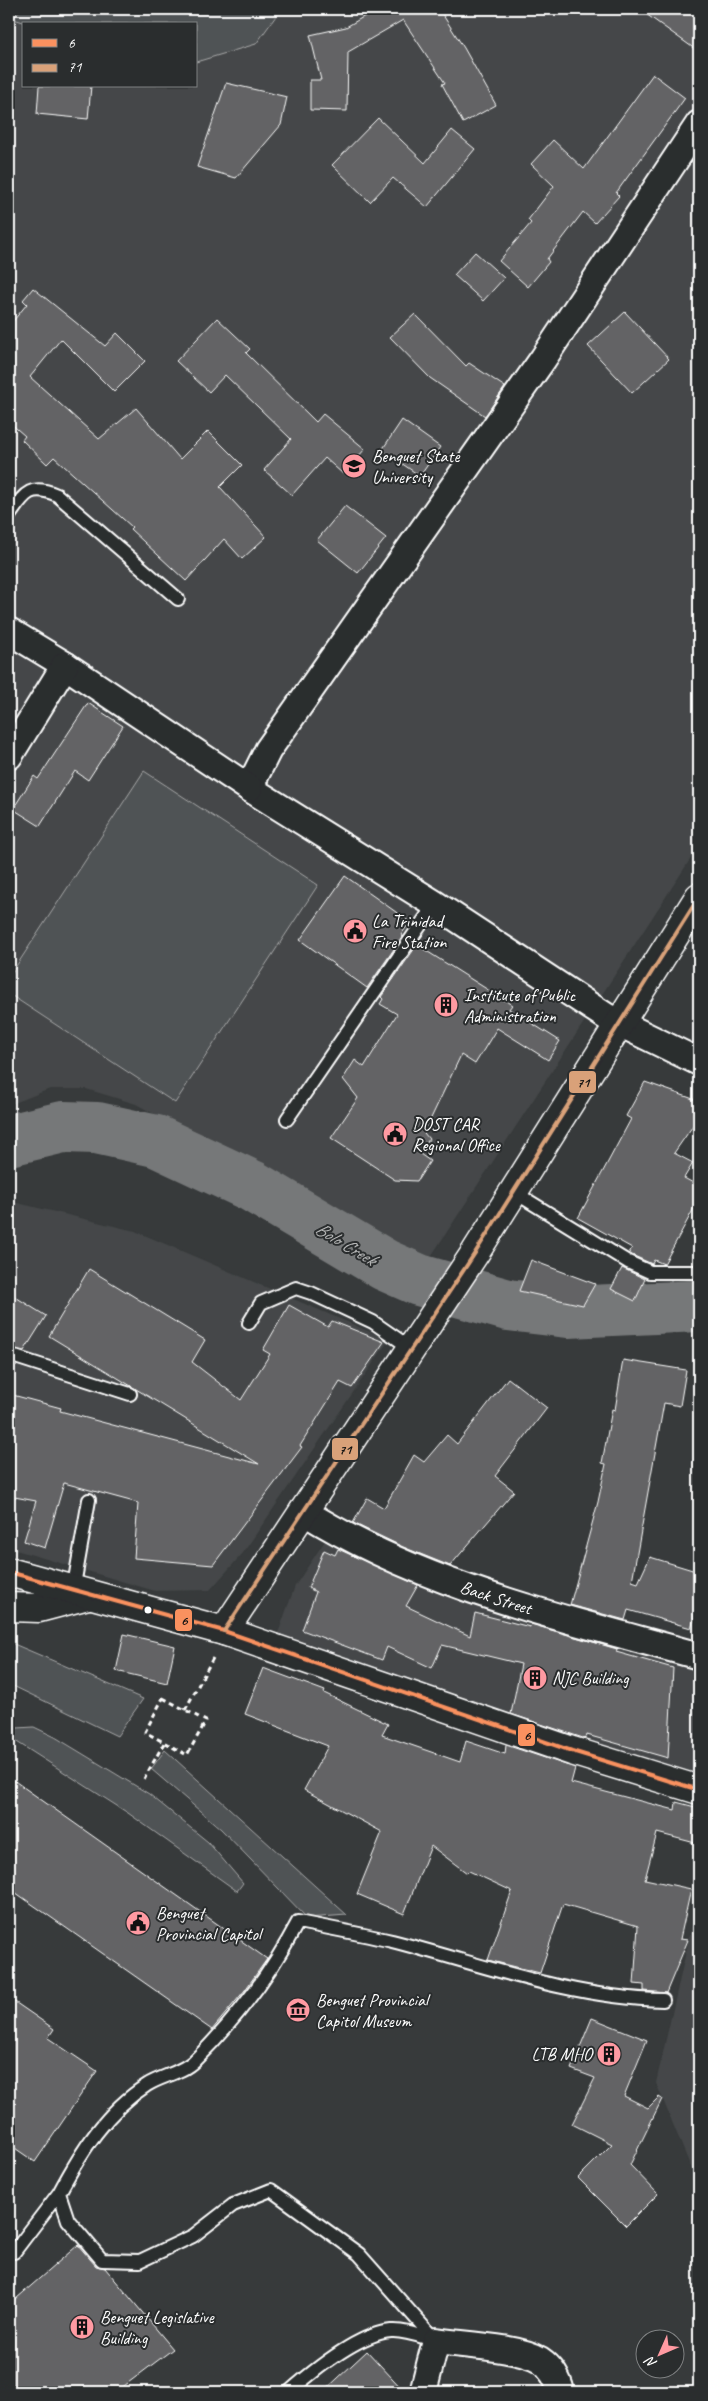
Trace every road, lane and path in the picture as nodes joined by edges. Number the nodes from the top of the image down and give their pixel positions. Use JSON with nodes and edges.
{"nodes":[{"id":1,"x":699,"y":124,"type":"edge"},
{"id":2,"x":9,"y":516,"type":"edge"},
{"id":3,"x":178,"y":599,"type":"dead end"},
{"id":4,"x":9,"y":631,"type":"edge"},
{"id":5,"x":65,"y":665,"type":"junction"},
{"id":6,"x":9,"y":756,"type":"edge"},
{"id":7,"x":249,"y":788,"type":"junction"},
{"id":8,"x":699,"y":897,"type":"edge"},
{"id":9,"x":435,"y":904,"type":"junction"},
{"id":10,"x":620,"y":1023,"type":"junction"},
{"id":11,"x":699,"y":1062,"type":"edge"},
{"id":12,"x":287,"y":1119,"type":"dead end"},
{"id":13,"x":514,"y":1192,"type":"junction"},
{"id":14,"x":694,"y":1272,"type":"dead end"},
{"id":15,"x":249,"y":1323,"type":"dead end"},
{"id":16,"x":415,"y":1345,"type":"junction"},
{"id":17,"x":9,"y":1355,"type":"edge"},
{"id":18,"x":130,"y":1394,"type":"dead end"},
{"id":19,"x":89,"y":1500,"type":"dead end"},
{"id":20,"x":303,"y":1511,"type":"junction"},
{"id":21,"x":9,"y":1572,"type":"edge"},
{"id":22,"x":80,"y":1593,"type":"junction"},
{"id":23,"x":9,"y":1607,"type":"edge"},
{"id":24,"x":224,"y":1631,"type":"junction"},
{"id":25,"x":699,"y":1656,"type":"edge"},
{"id":26,"x":185,"y":1710,"type":"junction"},
{"id":27,"x":164,"y":1743,"type":"junction"},
{"id":28,"x":144,"y":1779,"type":"dead end"},
{"id":29,"x":699,"y":1790,"type":"edge"},
{"id":30,"x":663,"y":2000,"type":"dead end"},
{"id":31,"x":59,"y":2193,"type":"junction"},
{"id":32,"x":14,"y":2252,"type":"dead end"},
{"id":33,"x":436,"y":2341,"type":"junction"},
{"id":34,"x":289,"y":2392,"type":"edge"},
{"id":35,"x":424,"y":2392,"type":"edge"},
{"id":36,"x":561,"y":2392,"type":"edge"}],
"edges":[{"from":1,"to":7,"type":"street"},
{"from":2,"to":3,"type":"lane"},
{"from":4,"to":5,"type":"street"},
{"from":5,"to":6,"type":"street"},
{"from":5,"to":7,"type":"street"},
{"from":7,"to":9,"type":"street"},
{"from":8,"to":10,"type":"main road"},
{"from":9,"to":10,"type":"street"},
{"from":9,"to":12,"type":"lane"},
{"from":10,"to":11,"type":"street"},
{"from":10,"to":13,"type":"main road"},
{"from":13,"to":14,"type":"lane"},
{"from":13,"to":16,"type":"main road"},
{"from":15,"to":16,"type":"lane"},
{"from":16,"to":20,"type":"main road"},
{"from":17,"to":18,"type":"lane"},
{"from":19,"to":22,"type":"lane"},
{"from":20,"to":24,"type":"main road"},
{"from":20,"to":25,"type":"street","name":"Back Street"},
{"from":21,"to":22,"type":"main road"},
{"from":22,"to":23,"type":"main road"},
{"from":22,"to":24,"type":"main road"},
{"from":24,"to":26,"type":"path"},
{"from":24,"to":29,"type":"main road"},
{"from":26,"to":27,"type":"path"},
{"from":26,"to":27,"type":"path"},
{"from":27,"to":28,"type":"path"},
{"from":30,"to":31,"type":"lane"},
{"from":31,"to":32,"type":"lane"},
{"from":31,"to":33,"type":"lane"},
{"from":33,"to":34,"type":"lane"},
{"from":33,"to":35,"type":"street"},
{"from":33,"to":36,"type":"street"}]}
